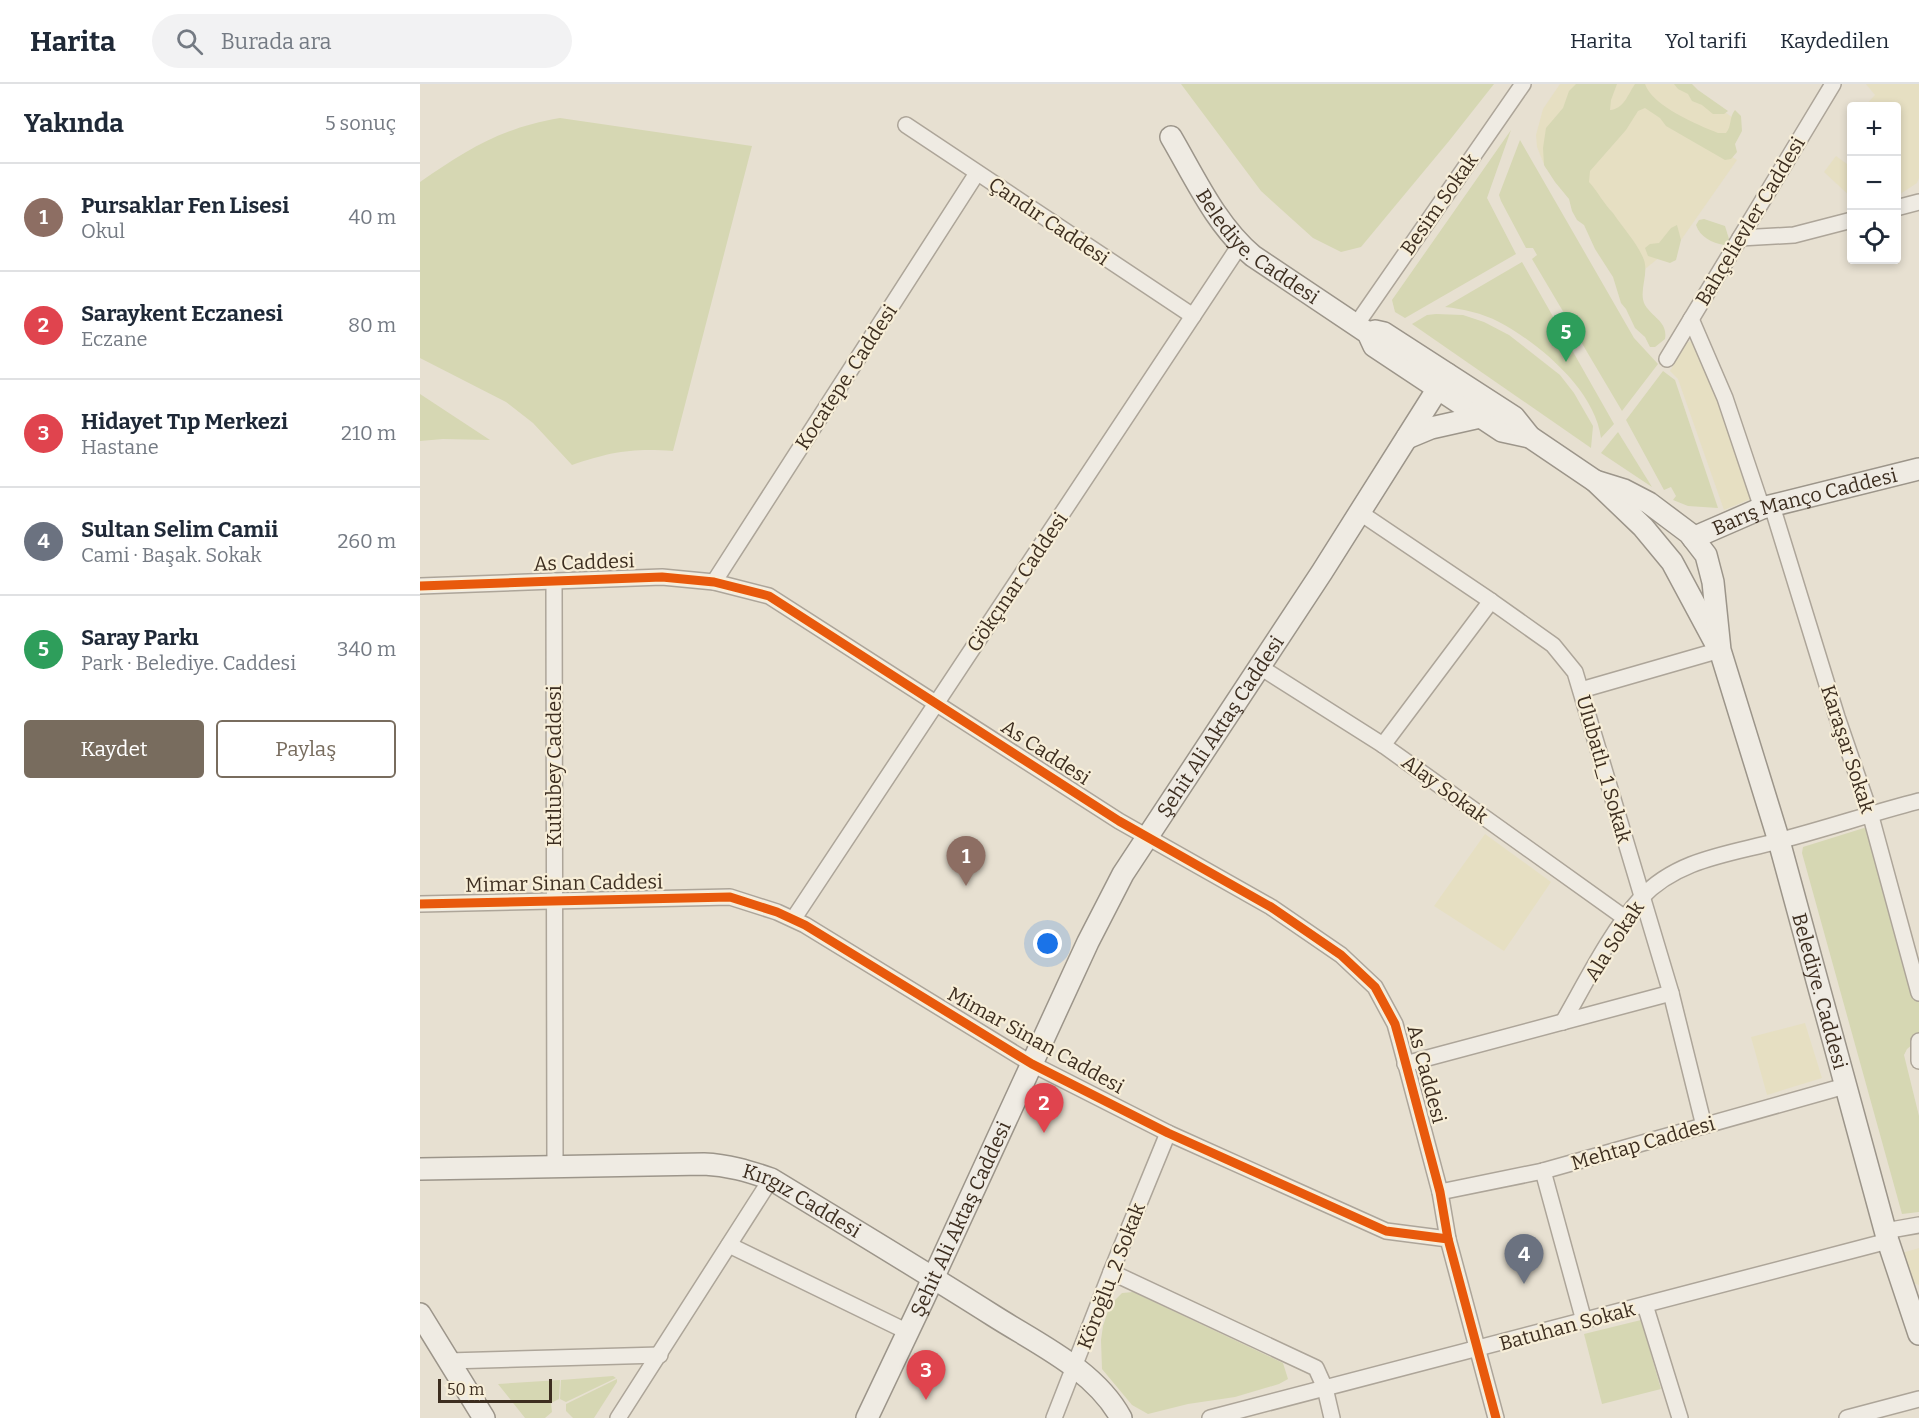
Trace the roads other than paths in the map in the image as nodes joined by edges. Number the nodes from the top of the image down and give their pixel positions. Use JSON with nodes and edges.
{"nodes":[{"id":1,"x":1522,"y":84,"type":"edge"},
{"id":2,"x":1833,"y":84,"type":"edge"},
{"id":3,"x":906,"y":125,"type":"dead end"},
{"id":4,"x":1170,"y":137,"type":"dead end"},
{"id":5,"x":977,"y":172,"type":"junction"},
{"id":6,"x":1919,"y":202,"type":"edge"},
{"id":7,"x":1901,"y":207,"type":"edge"},
{"id":8,"x":1847,"y":221,"type":"edge"},
{"id":9,"x":1740,"y":238,"type":"junction"},
{"id":10,"x":1240,"y":245,"type":"junction"},
{"id":11,"x":1193,"y":316,"type":"junction"},
{"id":12,"x":1691,"y":319,"type":"junction"},
{"id":13,"x":1362,"y":329,"type":"junction"},
{"id":14,"x":1667,"y":358,"type":"dead end"},
{"id":15,"x":1442,"y":382,"type":"junction"},
{"id":16,"x":1480,"y":417,"type":"junction"},
{"id":17,"x":1530,"y":437,"type":"junction"},
{"id":18,"x":1407,"y":438,"type":"junction"},
{"id":19,"x":1919,"y":469,"type":"edge"},
{"id":20,"x":1595,"y":481,"type":"junction"},
{"id":21,"x":1767,"y":507,"type":"junction"},
{"id":22,"x":1359,"y":512,"type":"junction"},
{"id":23,"x":1693,"y":538,"type":"junction"},
{"id":24,"x":554,"y":581,"type":"junction"},
{"id":25,"x":714,"y":582,"type":"junction"},
{"id":26,"x":420,"y":586,"type":"edge"},
{"id":27,"x":1491,"y":601,"type":"junction"},
{"id":28,"x":1720,"y":650,"type":"junction"},
{"id":29,"x":1260,"y":667,"type":"junction"},
{"id":30,"x":1581,"y":690,"type":"junction"},
{"id":31,"x":936,"y":703,"type":"junction"},
{"id":32,"x":1383,"y":745,"type":"junction"},
{"id":33,"x":1919,"y":801,"type":"edge"},
{"id":34,"x":1870,"y":813,"type":"junction"},
{"id":35,"x":1146,"y":837,"type":"junction"},
{"id":36,"x":1779,"y":841,"type":"junction"},
{"id":37,"x":1641,"y":897,"type":"junction"},
{"id":38,"x":555,"y":902,"type":"junction"},
{"id":39,"x":420,"y":904,"type":"edge"},
{"id":40,"x":794,"y":918,"type":"junction"},
{"id":41,"x":1625,"y":918,"type":"junction"},
{"id":42,"x":1671,"y":993,"type":"junction"},
{"id":43,"x":1919,"y":993,"type":"edge"},
{"id":44,"x":1563,"y":1022,"type":"junction"},
{"id":45,"x":1919,"y":1041,"type":"edge"},
{"id":46,"x":1919,"y":1061,"type":"edge"},
{"id":47,"x":1032,"y":1064,"type":"junction"},
{"id":48,"x":1405,"y":1064,"type":"junction"},
{"id":49,"x":1845,"y":1086,"type":"junction"},
{"id":50,"x":1704,"y":1125,"type":"junction"},
{"id":51,"x":1168,"y":1133,"type":"junction"},
{"id":52,"x":555,"y":1167,"type":"junction"},
{"id":53,"x":420,"y":1169,"type":"edge"},
{"id":54,"x":1542,"y":1171,"type":"junction"},
{"id":55,"x":771,"y":1179,"type":"junction"},
{"id":56,"x":1440,"y":1192,"type":"junction"},
{"id":57,"x":1919,"y":1225,"type":"edge"},
{"id":58,"x":1887,"y":1236,"type":"junction"},
{"id":59,"x":1448,"y":1239,"type":"junction"},
{"id":60,"x":729,"y":1245,"type":"junction"},
{"id":61,"x":1111,"y":1272,"type":"junction"},
{"id":62,"x":934,"y":1277,"type":"junction"},
{"id":63,"x":1645,"y":1305,"type":"junction"},
{"id":64,"x":420,"y":1314,"type":"edge"},
{"id":65,"x":1584,"y":1321,"type":"junction"},
{"id":66,"x":908,"y":1332,"type":"junction"},
{"id":67,"x":1919,"y":1334,"type":"edge"},
{"id":68,"x":1477,"y":1349,"type":"junction"},
{"id":69,"x":660,"y":1355,"type":"junction"},
{"id":70,"x":448,"y":1361,"type":"junction"},
{"id":71,"x":1075,"y":1368,"type":"junction"},
{"id":72,"x":1325,"y":1388,"type":"junction"},
{"id":73,"x":1919,"y":1399,"type":"edge"},
{"id":74,"x":484,"y":1418,"type":"edge"},
{"id":75,"x":618,"y":1418,"type":"edge"},
{"id":76,"x":867,"y":1418,"type":"edge"},
{"id":77,"x":1054,"y":1418,"type":"edge"},
{"id":78,"x":1121,"y":1418,"type":"edge"},
{"id":79,"x":1210,"y":1418,"type":"edge"},
{"id":80,"x":1332,"y":1418,"type":"edge"},
{"id":81,"x":1496,"y":1418,"type":"edge"},
{"id":82,"x":1680,"y":1418,"type":"edge"},
{"id":83,"x":1847,"y":1418,"type":"edge"}],
"edges":[{"from":1,"to":13,"type":"street","name":"Besim Sokak"},
{"from":2,"to":9,"type":"street","name":"Bahçelievler Caddesi"},
{"from":3,"to":5,"type":"street","name":"Çandır Caddesi"},
{"from":4,"to":10,"type":"street","name":"Belediye. Caddesi"},
{"from":5,"to":11,"type":"street","name":"Çandır Caddesi"},
{"from":5,"to":25,"type":"street","name":"Kocatepe. Caddesi"},
{"from":6,"to":7,"type":"street"},
{"from":8,"to":9,"type":"street"},
{"from":9,"to":12,"type":"street","name":"Bahçelievler Caddesi"},
{"from":10,"to":11,"type":"street","name":"Gökçınar Caddesi"},
{"from":10,"to":13,"type":"street","name":"Belediye. Caddesi"},
{"from":11,"to":31,"type":"street","name":"Gökçınar Caddesi"},
{"from":12,"to":14,"type":"street","name":"Bahçelievler Caddesi"},
{"from":12,"to":21,"type":"street","name":"Karaşar Sokak"},
{"from":13,"to":15,"type":"street","name":"Belediye. Caddesi"},
{"from":15,"to":16,"type":"street","name":"Belediye. Caddesi"},
{"from":15,"to":17,"type":"street","name":"Belediye. Caddesi"},
{"from":15,"to":18,"type":"street","name":"Şehit Ali Aktaş Caddesi"},
{"from":16,"to":17,"type":"street","name":"Belediye. Caddesi"},
{"from":16,"to":18,"type":"street"},
{"from":17,"to":20,"type":"street","name":"Belediye. Caddesi"},
{"from":18,"to":22,"type":"street","name":"Şehit Ali Aktaş Caddesi"},
{"from":19,"to":21,"type":"street","name":"Barış Manço Caddesi"},
{"from":20,"to":23,"type":"street"},
{"from":20,"to":28,"type":"street"},
{"from":21,"to":23,"type":"street","name":"Barış Manço Caddesi"},
{"from":21,"to":34,"type":"street","name":"Karaşar Sokak"},
{"from":22,"to":27,"type":"street","name":"Ulubatlı_1 Sokak"},
{"from":22,"to":29,"type":"street","name":"Şehit Ali Aktaş Caddesi"},
{"from":23,"to":28,"type":"street"},
{"from":24,"to":25,"type":"street","name":"As Caddesi"},
{"from":24,"to":26,"type":"street","name":"As Caddesi"},
{"from":24,"to":38,"type":"street","name":"Kutlubey Caddesi"},
{"from":25,"to":31,"type":"street","name":"As Caddesi"},
{"from":27,"to":30,"type":"street","name":"Ulubatlı_1 Sokak"},
{"from":27,"to":32,"type":"street"},
{"from":28,"to":30,"type":"street"},
{"from":28,"to":36,"type":"street","name":"Belediye. Caddesi"},
{"from":29,"to":32,"type":"street","name":"Alay Sokak"},
{"from":29,"to":35,"type":"street","name":"Şehit Ali Aktaş Caddesi"},
{"from":30,"to":37,"type":"street","name":"Ulubatlı_1 Sokak"},
{"from":31,"to":35,"type":"street","name":"As Caddesi"},
{"from":31,"to":40,"type":"street","name":"Gökçınar Caddesi"},
{"from":32,"to":41,"type":"street","name":"Alay Sokak"},
{"from":33,"to":34,"type":"street","name":"Ala Sokak"},
{"from":34,"to":36,"type":"street","name":"Ala Sokak"},
{"from":34,"to":43,"type":"street","name":"Karaşar Sokak"},
{"from":35,"to":47,"type":"street","name":"Şehit Ali Aktaş Caddesi"},
{"from":35,"to":48,"type":"street","name":"As Caddesi"},
{"from":36,"to":37,"type":"street","name":"Ala Sokak"},
{"from":36,"to":49,"type":"street","name":"Belediye. Caddesi"},
{"from":37,"to":41,"type":"street","name":"Ala Sokak"},
{"from":37,"to":42,"type":"street","name":"Ulubatlı_1 Sokak"},
{"from":38,"to":39,"type":"street","name":"Mimar Sinan Caddesi"},
{"from":38,"to":40,"type":"street","name":"Mimar Sinan Caddesi"},
{"from":38,"to":52,"type":"street","name":"Kutlubey Caddesi"},
{"from":40,"to":47,"type":"street","name":"Mimar Sinan Caddesi"},
{"from":41,"to":44,"type":"street","name":"Ala Sokak"},
{"from":42,"to":44,"type":"street"},
{"from":42,"to":50,"type":"street","name":"Ulubatlı_1 Sokak"},
{"from":44,"to":48,"type":"street"},
{"from":45,"to":46,"type":"street"},
{"from":47,"to":51,"type":"street","name":"Mimar Sinan Caddesi"},
{"from":47,"to":62,"type":"street","name":"Şehit Ali Aktaş Caddesi"},
{"from":48,"to":56,"type":"street","name":"As Caddesi"},
{"from":49,"to":50,"type":"street","name":"Mehtap Caddesi"},
{"from":49,"to":58,"type":"street","name":"Belediye. Caddesi"},
{"from":50,"to":54,"type":"street","name":"Mehtap Caddesi"},
{"from":51,"to":59,"type":"street","name":"Mimar Sinan Caddesi"},
{"from":51,"to":61,"type":"street","name":"Köroğlu_2 Sokak"},
{"from":52,"to":53,"type":"street","name":"Kırgız Caddesi"},
{"from":52,"to":55,"type":"street","name":"Kırgız Caddesi"},
{"from":54,"to":56,"type":"street","name":"Mehtap Caddesi"},
{"from":54,"to":65,"type":"street"},
{"from":55,"to":60,"type":"street"},
{"from":55,"to":62,"type":"street","name":"Kırgız Caddesi"},
{"from":56,"to":59,"type":"street","name":"As Caddesi"},
{"from":57,"to":58,"type":"street","name":"Batuhan Sokak"},
{"from":58,"to":63,"type":"street","name":"Batuhan Sokak"},
{"from":58,"to":67,"type":"street","name":"Belediye. Caddesi"},
{"from":59,"to":68,"type":"street"},
{"from":60,"to":66,"type":"street"},
{"from":60,"to":69,"type":"street"},
{"from":61,"to":71,"type":"street","name":"Köroğlu_2 Sokak"},
{"from":61,"to":72,"type":"street"},
{"from":62,"to":66,"type":"street","name":"Şehit Ali Aktaş Caddesi"},
{"from":62,"to":71,"type":"street","name":"Kırgız Caddesi"},
{"from":63,"to":65,"type":"street","name":"Batuhan Sokak"},
{"from":63,"to":82,"type":"street"},
{"from":64,"to":70,"type":"street"},
{"from":65,"to":68,"type":"street","name":"Batuhan Sokak"},
{"from":66,"to":76,"type":"street","name":"Şehit Ali Aktaş Caddesi"},
{"from":68,"to":72,"type":"street","name":"Batuhan Sokak"},
{"from":68,"to":81,"type":"street"},
{"from":69,"to":70,"type":"street"},
{"from":69,"to":75,"type":"street"},
{"from":70,"to":74,"type":"street"},
{"from":71,"to":77,"type":"street","name":"Köroğlu_2 Sokak"},
{"from":71,"to":78,"type":"street","name":"Kırgız Caddesi"},
{"from":72,"to":79,"type":"street","name":"Batuhan Sokak"},
{"from":72,"to":80,"type":"street"},
{"from":73,"to":83,"type":"street"}]}
